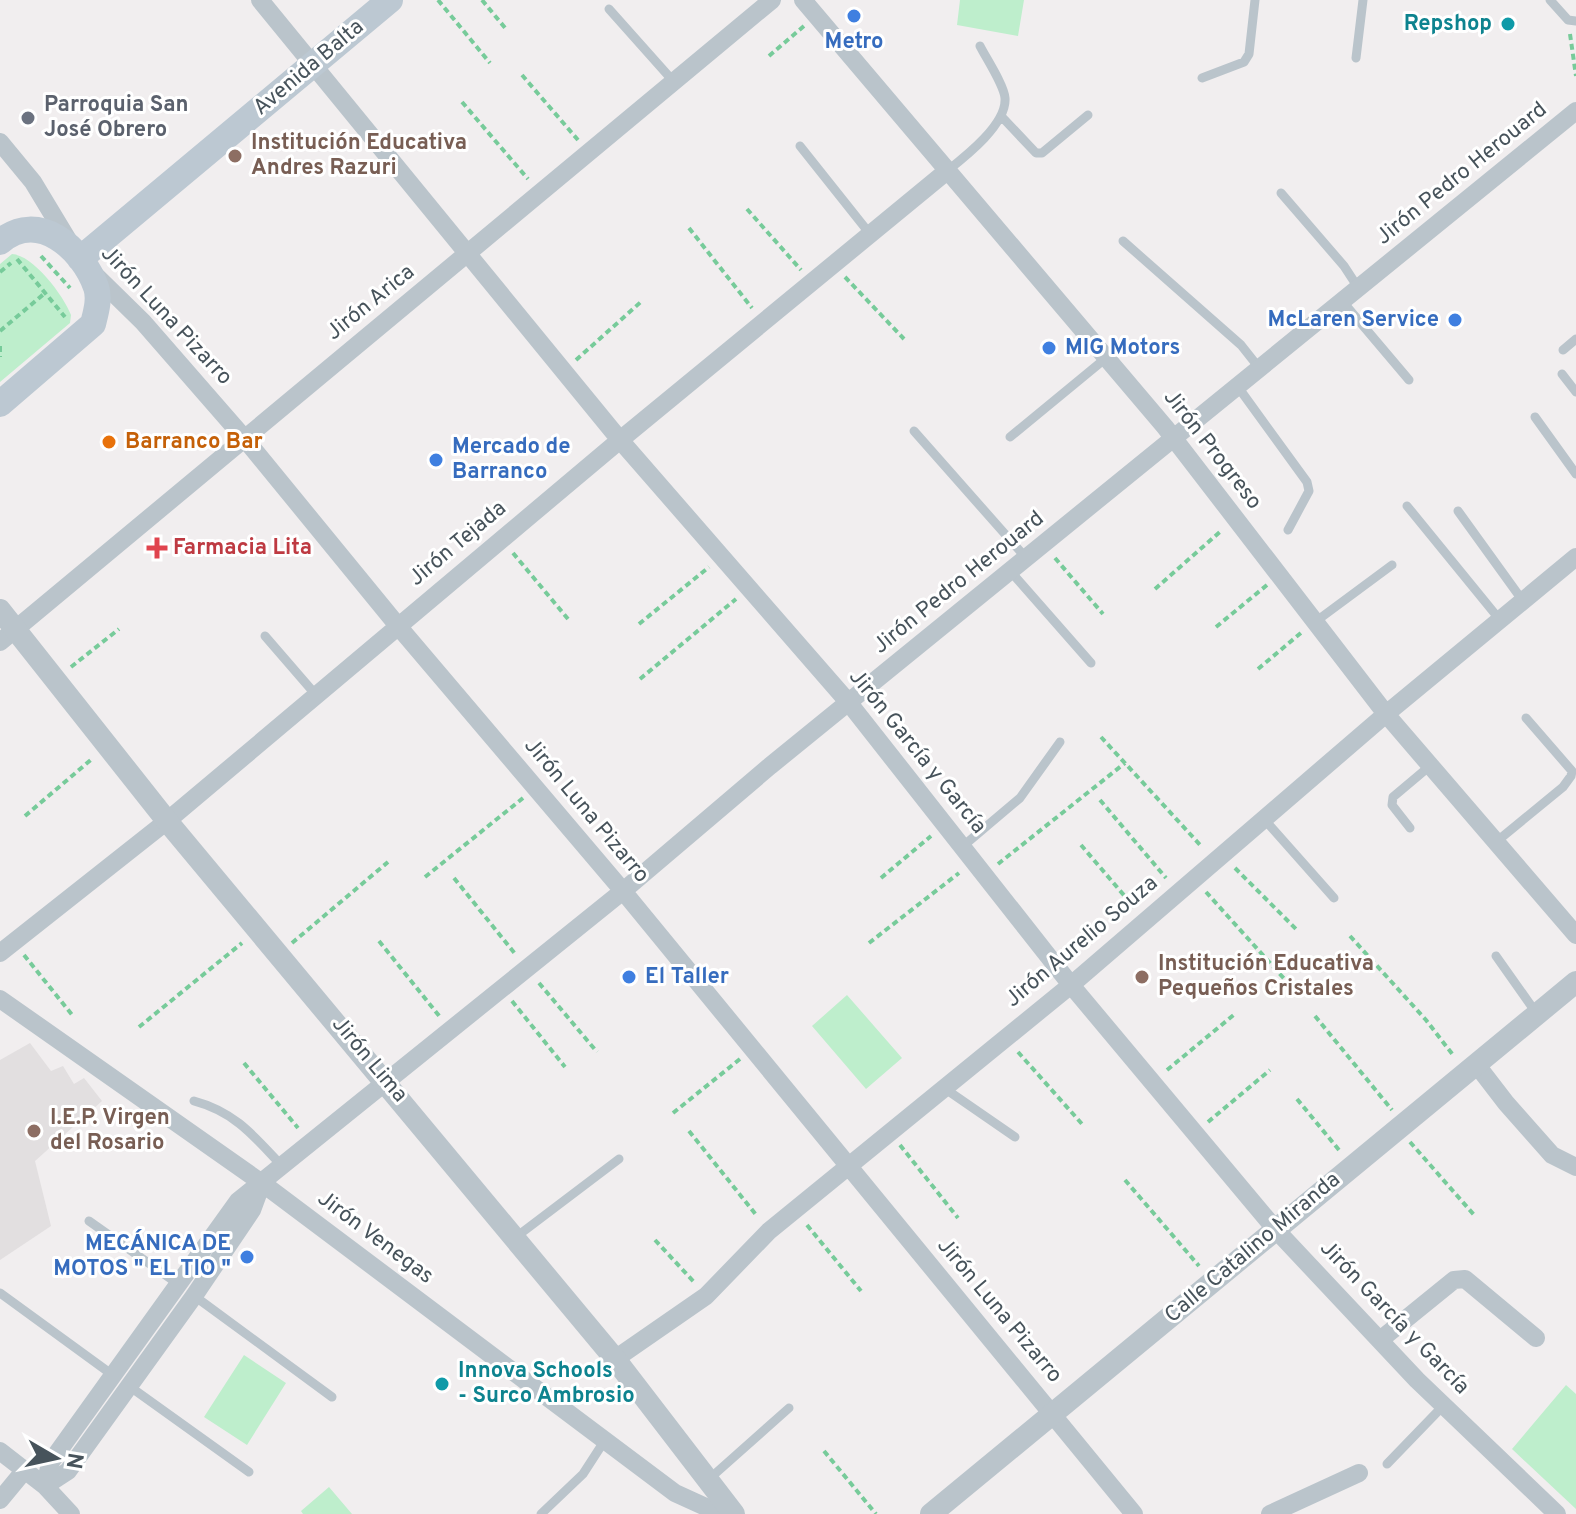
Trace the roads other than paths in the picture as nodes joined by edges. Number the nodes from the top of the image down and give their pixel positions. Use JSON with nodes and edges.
{"nodes":[{"id":1,"x":260,"y":0,"type":"edge"},
{"id":2,"x":390,"y":0,"type":"edge"},
{"id":3,"x":772,"y":0,"type":"edge"},
{"id":4,"x":803,"y":0,"type":"edge"},
{"id":5,"x":1255,"y":0,"type":"edge"},
{"id":6,"x":1363,"y":0,"type":"edge"},
{"id":7,"x":1550,"y":0,"type":"edge"},
{"id":8,"x":609,"y":9,"type":"dead end"},
{"id":9,"x":1572,"y":20,"type":"edge"},
{"id":10,"x":980,"y":46,"type":"dead end"},
{"id":11,"x":1356,"y":58,"type":"dead end"},
{"id":12,"x":314,"y":64,"type":"junction"},
{"id":13,"x":1202,"y":78,"type":"dead end"},
{"id":14,"x":674,"y":82,"type":"junction"},
{"id":15,"x":1576,"y":111,"type":"edge"},
{"id":16,"x":1088,"y":115,"type":"dead end"},
{"id":17,"x":1002,"y":117,"type":"junction"},
{"id":18,"x":0,"y":142,"type":"edge"},
{"id":19,"x":800,"y":146,"type":"dead end"},
{"id":20,"x":947,"y":171,"type":"junction"},
{"id":21,"x":1281,"y":193,"type":"dead end"},
{"id":22,"x":871,"y":234,"type":"junction"},
{"id":23,"x":1123,"y":241,"type":"dead end"},
{"id":24,"x":0,"y":242,"type":"edge"},
{"id":25,"x":467,"y":256,"type":"junction"},
{"id":26,"x":80,"y":259,"type":"junction"},
{"id":27,"x":1359,"y":289,"type":"junction"},
{"id":28,"x":1343,"y":302,"type":"junction"},
{"id":29,"x":1576,"y":339,"type":"edge"},
{"id":30,"x":1563,"y":350,"type":"dead end"},
{"id":31,"x":1106,"y":358,"type":"junction"},
{"id":32,"x":1260,"y":369,"type":"junction"},
{"id":33,"x":1562,"y":374,"type":"dead end"},
{"id":34,"x":1409,"y":380,"type":"dead end"},
{"id":35,"x":1238,"y":387,"type":"junction"},
{"id":36,"x":1576,"y":392,"type":"edge"},
{"id":37,"x":0,"y":404,"type":"edge"},
{"id":38,"x":1535,"y":417,"type":"dead end"},
{"id":39,"x":914,"y":431,"type":"dead end"},
{"id":40,"x":1010,"y":437,"type":"dead end"},
{"id":41,"x":1174,"y":438,"type":"junction"},
{"id":42,"x":245,"y":439,"type":"junction"},
{"id":43,"x":620,"y":440,"type":"junction"},
{"id":44,"x":1576,"y":474,"type":"edge"},
{"id":45,"x":1407,"y":506,"type":"dead end"},
{"id":46,"x":1458,"y":511,"type":"dead end"},
{"id":47,"x":1288,"y":530,"type":"dead end"},
{"id":48,"x":1576,"y":557,"type":"edge"},
{"id":49,"x":1027,"y":559,"type":"junction"},
{"id":50,"x":1392,"y":565,"type":"dead end"},
{"id":51,"x":1011,"y":572,"type":"junction"},
{"id":52,"x":1523,"y":601,"type":"junction"},
{"id":53,"x":0,"y":610,"type":"edge"},
{"id":54,"x":1500,"y":620,"type":"junction"},
{"id":55,"x":1315,"y":622,"type":"junction"},
{"id":56,"x":398,"y":626,"type":"junction"},
{"id":57,"x":8,"y":635,"type":"edge"},
{"id":58,"x":265,"y":636,"type":"dead end"},
{"id":59,"x":1091,"y":663,"type":"dead end"},
{"id":60,"x":316,"y":695,"type":"junction"},
{"id":61,"x":849,"y":703,"type":"junction"},
{"id":62,"x":1386,"y":714,"type":"junction"},
{"id":63,"x":1526,"y":718,"type":"dead end"},
{"id":64,"x":1060,"y":742,"type":"dead end"},
{"id":65,"x":1431,"y":765,"type":"junction"},
{"id":66,"x":1264,"y":819,"type":"junction"},
{"id":67,"x":167,"y":821,"type":"junction"},
{"id":68,"x":1410,"y":828,"type":"dead end"},
{"id":69,"x":1496,"y":842,"type":"junction"},
{"id":70,"x":973,"y":861,"type":"junction"},
{"id":71,"x":623,"y":891,"type":"junction"},
{"id":72,"x":1334,"y":898,"type":"dead end"},
{"id":73,"x":1576,"y":935,"type":"edge"},
{"id":74,"x":7,"y":948,"type":"edge"},
{"id":75,"x":1496,"y":956,"type":"dead end"},
{"id":76,"x":1576,"y":982,"type":"edge"},
{"id":77,"x":1071,"y":985,"type":"junction"},
{"id":78,"x":0,"y":999,"type":"edge"},
{"id":79,"x":1537,"y":1014,"type":"junction"},
{"id":80,"x":1471,"y":1068,"type":"junction"},
{"id":81,"x":387,"y":1081,"type":"junction"},
{"id":82,"x":944,"y":1088,"type":"junction"},
{"id":83,"x":194,"y":1101,"type":"dead end"},
{"id":84,"x":1015,"y":1137,"type":"dead end"},
{"id":85,"x":619,"y":1159,"type":"dead end"},
{"id":86,"x":282,"y":1166,"type":"junction"},
{"id":87,"x":847,"y":1166,"type":"junction"},
{"id":88,"x":1576,"y":1167,"type":"edge"},
{"id":89,"x":262,"y":1183,"type":"junction"},
{"id":90,"x":89,"y":1221,"type":"dead end"},
{"id":91,"x":1276,"y":1230,"type":"junction"},
{"id":92,"x":516,"y":1237,"type":"junction"},
{"id":93,"x":178,"y":1284,"type":"junction"},
{"id":94,"x":0,"y":1293,"type":"edge"},
{"id":95,"x":194,"y":1296,"type":"junction"},
{"id":96,"x":1536,"y":1338,"type":"dead end"},
{"id":97,"x":1380,"y":1340,"type":"junction"},
{"id":98,"x":615,"y":1359,"type":"junction"},
{"id":99,"x":113,"y":1375,"type":"junction"},
{"id":100,"x":129,"y":1387,"type":"junction"},
{"id":101,"x":332,"y":1397,"type":"dead end"},
{"id":102,"x":1444,"y":1405,"type":"junction"},
{"id":103,"x":789,"y":1408,"type":"dead end"},
{"id":104,"x":1053,"y":1413,"type":"junction"},
{"id":105,"x":605,"y":1440,"type":"junction"},
{"id":106,"x":0,"y":1451,"type":"edge"},
{"id":107,"x":1387,"y":1464,"type":"dead end"},
{"id":108,"x":24,"y":1471,"type":"junction"},
{"id":109,"x":249,"y":1472,"type":"dead end"},
{"id":110,"x":1359,"y":1473,"type":"dead end"},
{"id":111,"x":708,"y":1480,"type":"junction"},
{"id":112,"x":45,"y":1486,"type":"junction"},
{"id":113,"x":0,"y":1500,"type":"edge"},
{"id":114,"x":1301,"y":1508,"type":"edge"},
{"id":115,"x":71,"y":1514,"type":"edge"},
{"id":116,"x":541,"y":1514,"type":"edge"},
{"id":117,"x":721,"y":1514,"type":"edge"},
{"id":118,"x":734,"y":1514,"type":"edge"},
{"id":119,"x":931,"y":1514,"type":"edge"},
{"id":120,"x":1134,"y":1514,"type":"edge"},
{"id":121,"x":1270,"y":1514,"type":"edge"},
{"id":122,"x":1557,"y":1514,"type":"edge"}],
"edges":[{"from":1,"to":12,"type":"street","name":"Jirón García y García"},
{"from":2,"to":12,"type":"main road","name":"Avenida Balta"},
{"from":3,"to":14,"type":"street","name":"Jirón Arica"},
{"from":4,"to":20,"type":"street","name":"Jirón Progreso"},
{"from":5,"to":13,"type":"lane"},
{"from":6,"to":11,"type":"lane"},
{"from":7,"to":9,"type":"lane"},
{"from":8,"to":14,"type":"lane"},
{"from":10,"to":17,"type":"lane"},
{"from":12,"to":25,"type":"street","name":"Jirón García y García"},
{"from":12,"to":26,"type":"main road","name":"Avenida Balta"},
{"from":14,"to":25,"type":"street","name":"Jirón Arica"},
{"from":15,"to":27,"type":"street","name":"Jirón Pedro Herouard"},
{"from":16,"to":17,"type":"lane"},
{"from":17,"to":20,"type":"lane"},
{"from":18,"to":26,"type":"street","name":"Jirón Luna Pizarro"},
{"from":19,"to":22,"type":"lane"},
{"from":20,"to":22,"type":"street","name":"Jirón Tejada"},
{"from":20,"to":31,"type":"street","name":"Jirón Progreso"},
{"from":21,"to":27,"type":"lane"},
{"from":22,"to":43,"type":"street","name":"Jirón Tejada"},
{"from":23,"to":32,"type":"lane"},
{"from":24,"to":26,"type":"main road"},
{"from":25,"to":42,"type":"street","name":"Jirón Arica"},
{"from":25,"to":43,"type":"street","name":"Jirón García y García"},
{"from":26,"to":37,"type":"main road"},
{"from":26,"to":42,"type":"street","name":"Jirón Luna Pizarro"},
{"from":27,"to":28,"type":"street","name":"Jirón Pedro Herouard"},
{"from":28,"to":32,"type":"street","name":"Jirón Pedro Herouard"},
{"from":28,"to":34,"type":"lane"},
{"from":29,"to":30,"type":"lane"},
{"from":31,"to":40,"type":"lane"},
{"from":31,"to":41,"type":"street","name":"Jirón Progreso"},
{"from":32,"to":35,"type":"street","name":"Jirón Pedro Herouard"},
{"from":33,"to":36,"type":"lane"},
{"from":35,"to":41,"type":"street","name":"Jirón Pedro Herouard"},
{"from":35,"to":47,"type":"lane"},
{"from":38,"to":44,"type":"lane"},
{"from":39,"to":49,"type":"lane"},
{"from":41,"to":49,"type":"street","name":"Jirón Pedro Herouard"},
{"from":41,"to":55,"type":"street","name":"Jirón Progreso"},
{"from":42,"to":56,"type":"street","name":"Jirón Luna Pizarro"},
{"from":42,"to":57,"type":"street","name":"Jirón Arica"},
{"from":43,"to":56,"type":"street","name":"Jirón Tejada"},
{"from":43,"to":61,"type":"street","name":"Jirón García y García"},
{"from":45,"to":54,"type":"lane"},
{"from":46,"to":52,"type":"lane"},
{"from":48,"to":52,"type":"street","name":"Jirón Aurelio Souza"},
{"from":49,"to":51,"type":"street","name":"Jirón Pedro Herouard"},
{"from":50,"to":55,"type":"lane"},
{"from":51,"to":59,"type":"lane"},
{"from":51,"to":61,"type":"street","name":"Jirón Pedro Herouard"},
{"from":52,"to":54,"type":"street","name":"Jirón Aurelio Souza"},
{"from":53,"to":57,"type":"street","name":"Jirón Lima"},
{"from":54,"to":62,"type":"street","name":"Jirón Aurelio Souza"},
{"from":55,"to":62,"type":"street","name":"Jirón Progreso"},
{"from":56,"to":60,"type":"street","name":"Jirón Tejada"},
{"from":56,"to":71,"type":"street","name":"Jirón Luna Pizarro"},
{"from":57,"to":67,"type":"street","name":"Jirón Lima"},
{"from":58,"to":60,"type":"lane"},
{"from":60,"to":67,"type":"street","name":"Jirón Tejada"},
{"from":61,"to":70,"type":"street","name":"Jirón García y García"},
{"from":61,"to":71,"type":"street","name":"Jirón Pedro Herouard"},
{"from":62,"to":65,"type":"street","name":"Jirón Progreso"},
{"from":62,"to":66,"type":"street","name":"Jirón Aurelio Souza"},
{"from":63,"to":69,"type":"lane"},
{"from":64,"to":70,"type":"lane"},
{"from":65,"to":68,"type":"lane"},
{"from":65,"to":69,"type":"street","name":"Jirón Progreso"},
{"from":66,"to":72,"type":"lane"},
{"from":66,"to":77,"type":"street","name":"Jirón Aurelio Souza"},
{"from":67,"to":74,"type":"street","name":"Jirón Tejada"},
{"from":67,"to":81,"type":"street","name":"Jirón Lima"},
{"from":69,"to":73,"type":"street","name":"Jirón Progreso"},
{"from":70,"to":77,"type":"street","name":"Jirón García y García"},
{"from":71,"to":81,"type":"street","name":"Jirón Pedro Herouard"},
{"from":71,"to":87,"type":"street","name":"Jirón Luna Pizarro"},
{"from":75,"to":79,"type":"lane"},
{"from":76,"to":79,"type":"street","name":"Calle Catalino Miranda"},
{"from":77,"to":82,"type":"street","name":"Jirón Aurelio Souza"},
{"from":77,"to":91,"type":"street","name":"Jirón García y García"},
{"from":78,"to":89,"type":"street","name":"Jirón Venegas"},
{"from":79,"to":80,"type":"street","name":"Calle Catalino Miranda"},
{"from":80,"to":88,"type":"street"},
{"from":80,"to":91,"type":"street","name":"Calle Catalino Miranda"},
{"from":81,"to":86,"type":"street","name":"Jirón Pedro Herouard"},
{"from":81,"to":92,"type":"street","name":"Jirón Lima"},
{"from":82,"to":84,"type":"lane"},
{"from":82,"to":87,"type":"street","name":"Jirón Aurelio Souza"},
{"from":83,"to":86,"type":"lane"},
{"from":85,"to":92,"type":"lane"},
{"from":86,"to":89,"type":"street","name":"Jirón Pedro Herouard"},
{"from":87,"to":98,"type":"street","name":"Jirón Aurelio Souza"},
{"from":87,"to":104,"type":"street","name":"Jirón Luna Pizarro"},
{"from":89,"to":93,"type":"street","name":"Jirón Pedro Herouard"},
{"from":89,"to":95,"type":"street"},
{"from":89,"to":105,"type":"street","name":"Jirón Venegas"},
{"from":90,"to":93,"type":"lane"},
{"from":91,"to":97,"type":"street","name":"Jirón García y García"},
{"from":91,"to":104,"type":"street","name":"Calle Catalino Miranda"},
{"from":92,"to":98,"type":"street","name":"Jirón Lima"},
{"from":93,"to":95,"type":"lane"},
{"from":93,"to":99,"type":"street","name":"Jirón Pedro Herouard"},
{"from":94,"to":99,"type":"lane"},
{"from":95,"to":100,"type":"street"},
{"from":95,"to":101,"type":"lane"},
{"from":96,"to":97,"type":"street"},
{"from":97,"to":102,"type":"street","name":"Jirón García y García"},
{"from":98,"to":111,"type":"street","name":"Jirón Lima"},
{"from":99,"to":100,"type":"lane"},
{"from":99,"to":112,"type":"street","name":"Jirón Pedro Herouard"},
{"from":100,"to":109,"type":"lane"},
{"from":100,"to":112,"type":"street"},
{"from":102,"to":107,"type":"lane"},
{"from":102,"to":122,"type":"street","name":"Jirón García y García"},
{"from":103,"to":111,"type":"lane"},
{"from":104,"to":119,"type":"street","name":"Calle Catalino Miranda"},
{"from":104,"to":120,"type":"street","name":"Jirón Luna Pizarro"},
{"from":105,"to":116,"type":"lane"},
{"from":105,"to":117,"type":"street","name":"Jirón Venegas"},
{"from":106,"to":108,"type":"street"},
{"from":108,"to":112,"type":"street"},
{"from":108,"to":113,"type":"street"},
{"from":110,"to":114,"type":"street"},
{"from":111,"to":118,"type":"street","name":"Jirón Lima"},
{"from":112,"to":115,"type":"street"},
{"from":114,"to":121,"type":"street"}]}
